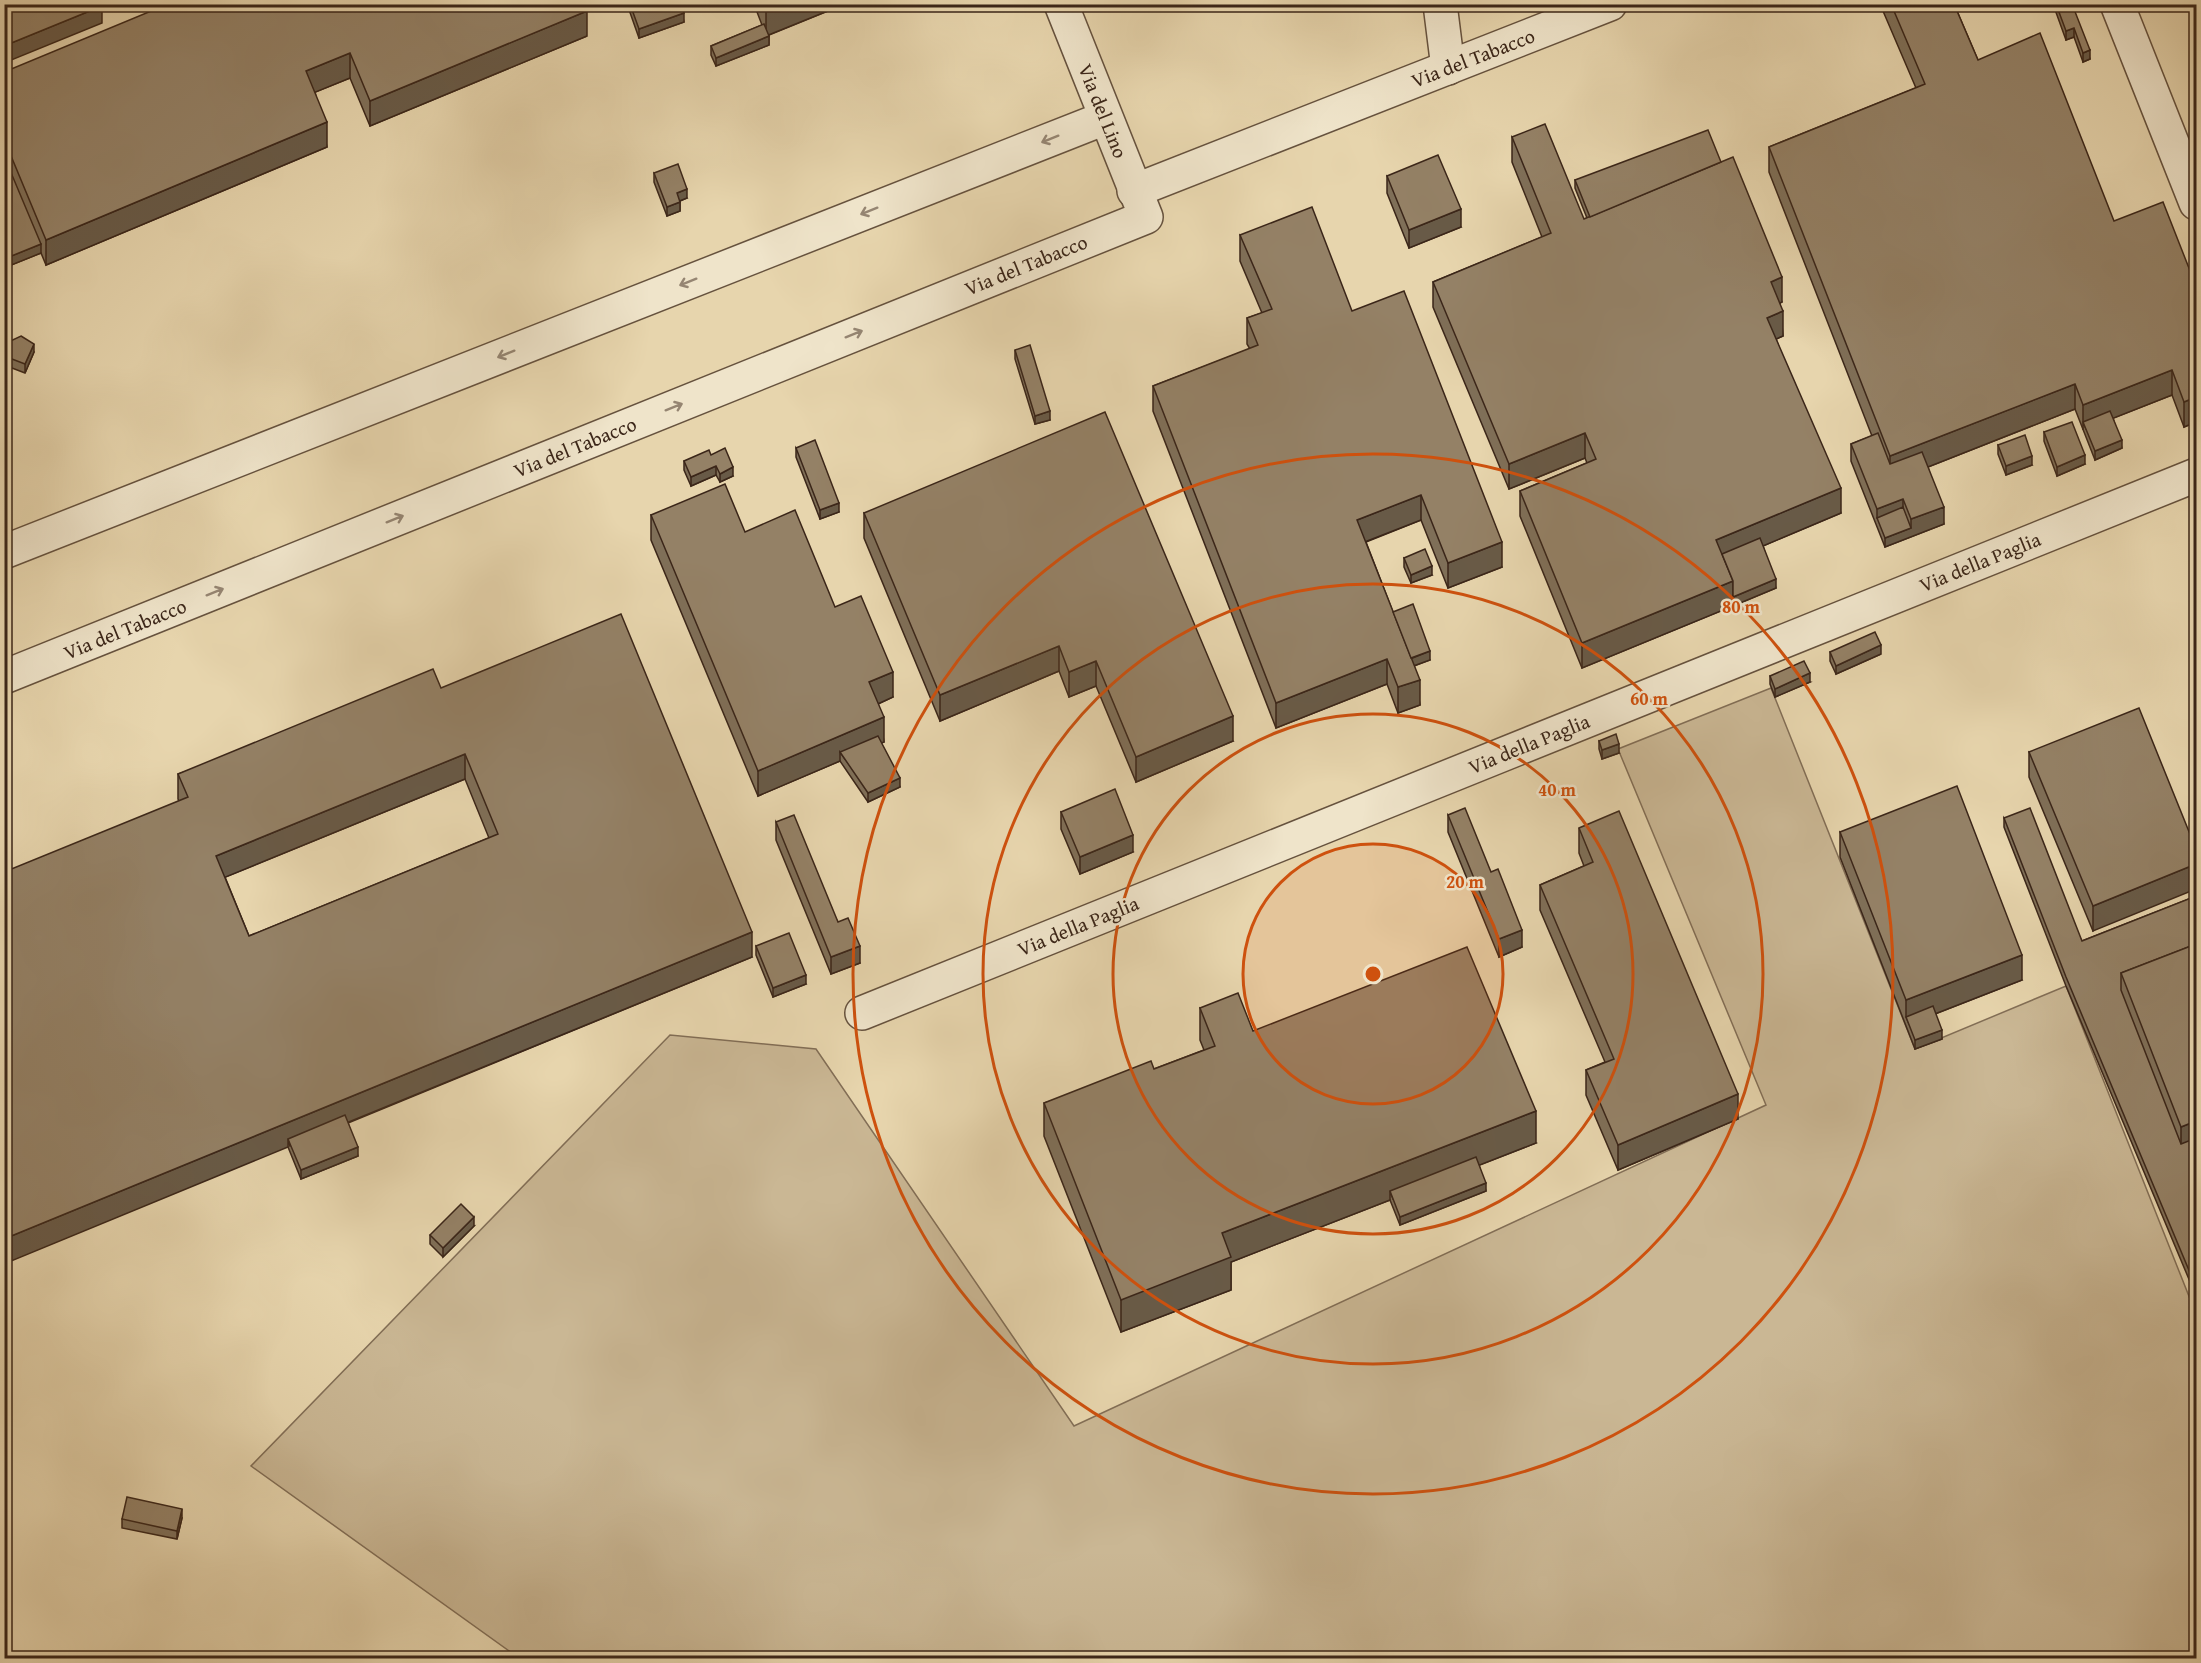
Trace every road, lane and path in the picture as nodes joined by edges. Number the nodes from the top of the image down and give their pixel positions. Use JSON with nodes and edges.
{"nodes":[{"id":1,"x":1061,"y":4,"type":"edge"},
{"id":2,"x":1440,"y":4,"type":"edge"},
{"id":3,"x":1610,"y":4,"type":"edge"},
{"id":4,"x":2117,"y":4,"type":"edge"},
{"id":5,"x":1448,"y":68,"type":"junction"},
{"id":6,"x":1105,"y":118,"type":"junction"},
{"id":7,"x":1140,"y":203,"type":"junction"},
{"id":8,"x":2196,"y":203,"type":"edge"},
{"id":9,"x":2196,"y":475,"type":"edge"},
{"id":10,"x":4,"y":552,"type":"edge"},
{"id":11,"x":4,"y":677,"type":"edge"},
{"id":12,"x":862,"y":1013,"type":"dead end"}],
"edges":[{"from":1,"to":6,"type":"street","name":"Via del Lino"},
{"from":2,"to":5,"type":"street"},
{"from":3,"to":5,"type":"street","name":"Via del Tabacco"},
{"from":4,"to":8,"type":"street"},
{"from":5,"to":7,"type":"street","name":"Via del Tabacco"},
{"from":6,"to":7,"type":"street","name":"Via del Lino"},
{"from":6,"to":10,"type":"street","one_way":true},
{"from":11,"to":7,"type":"street","name":"Via del Tabacco","one_way":true},
{"from":9,"to":12,"type":"street","name":"Via della Paglia"}]}
